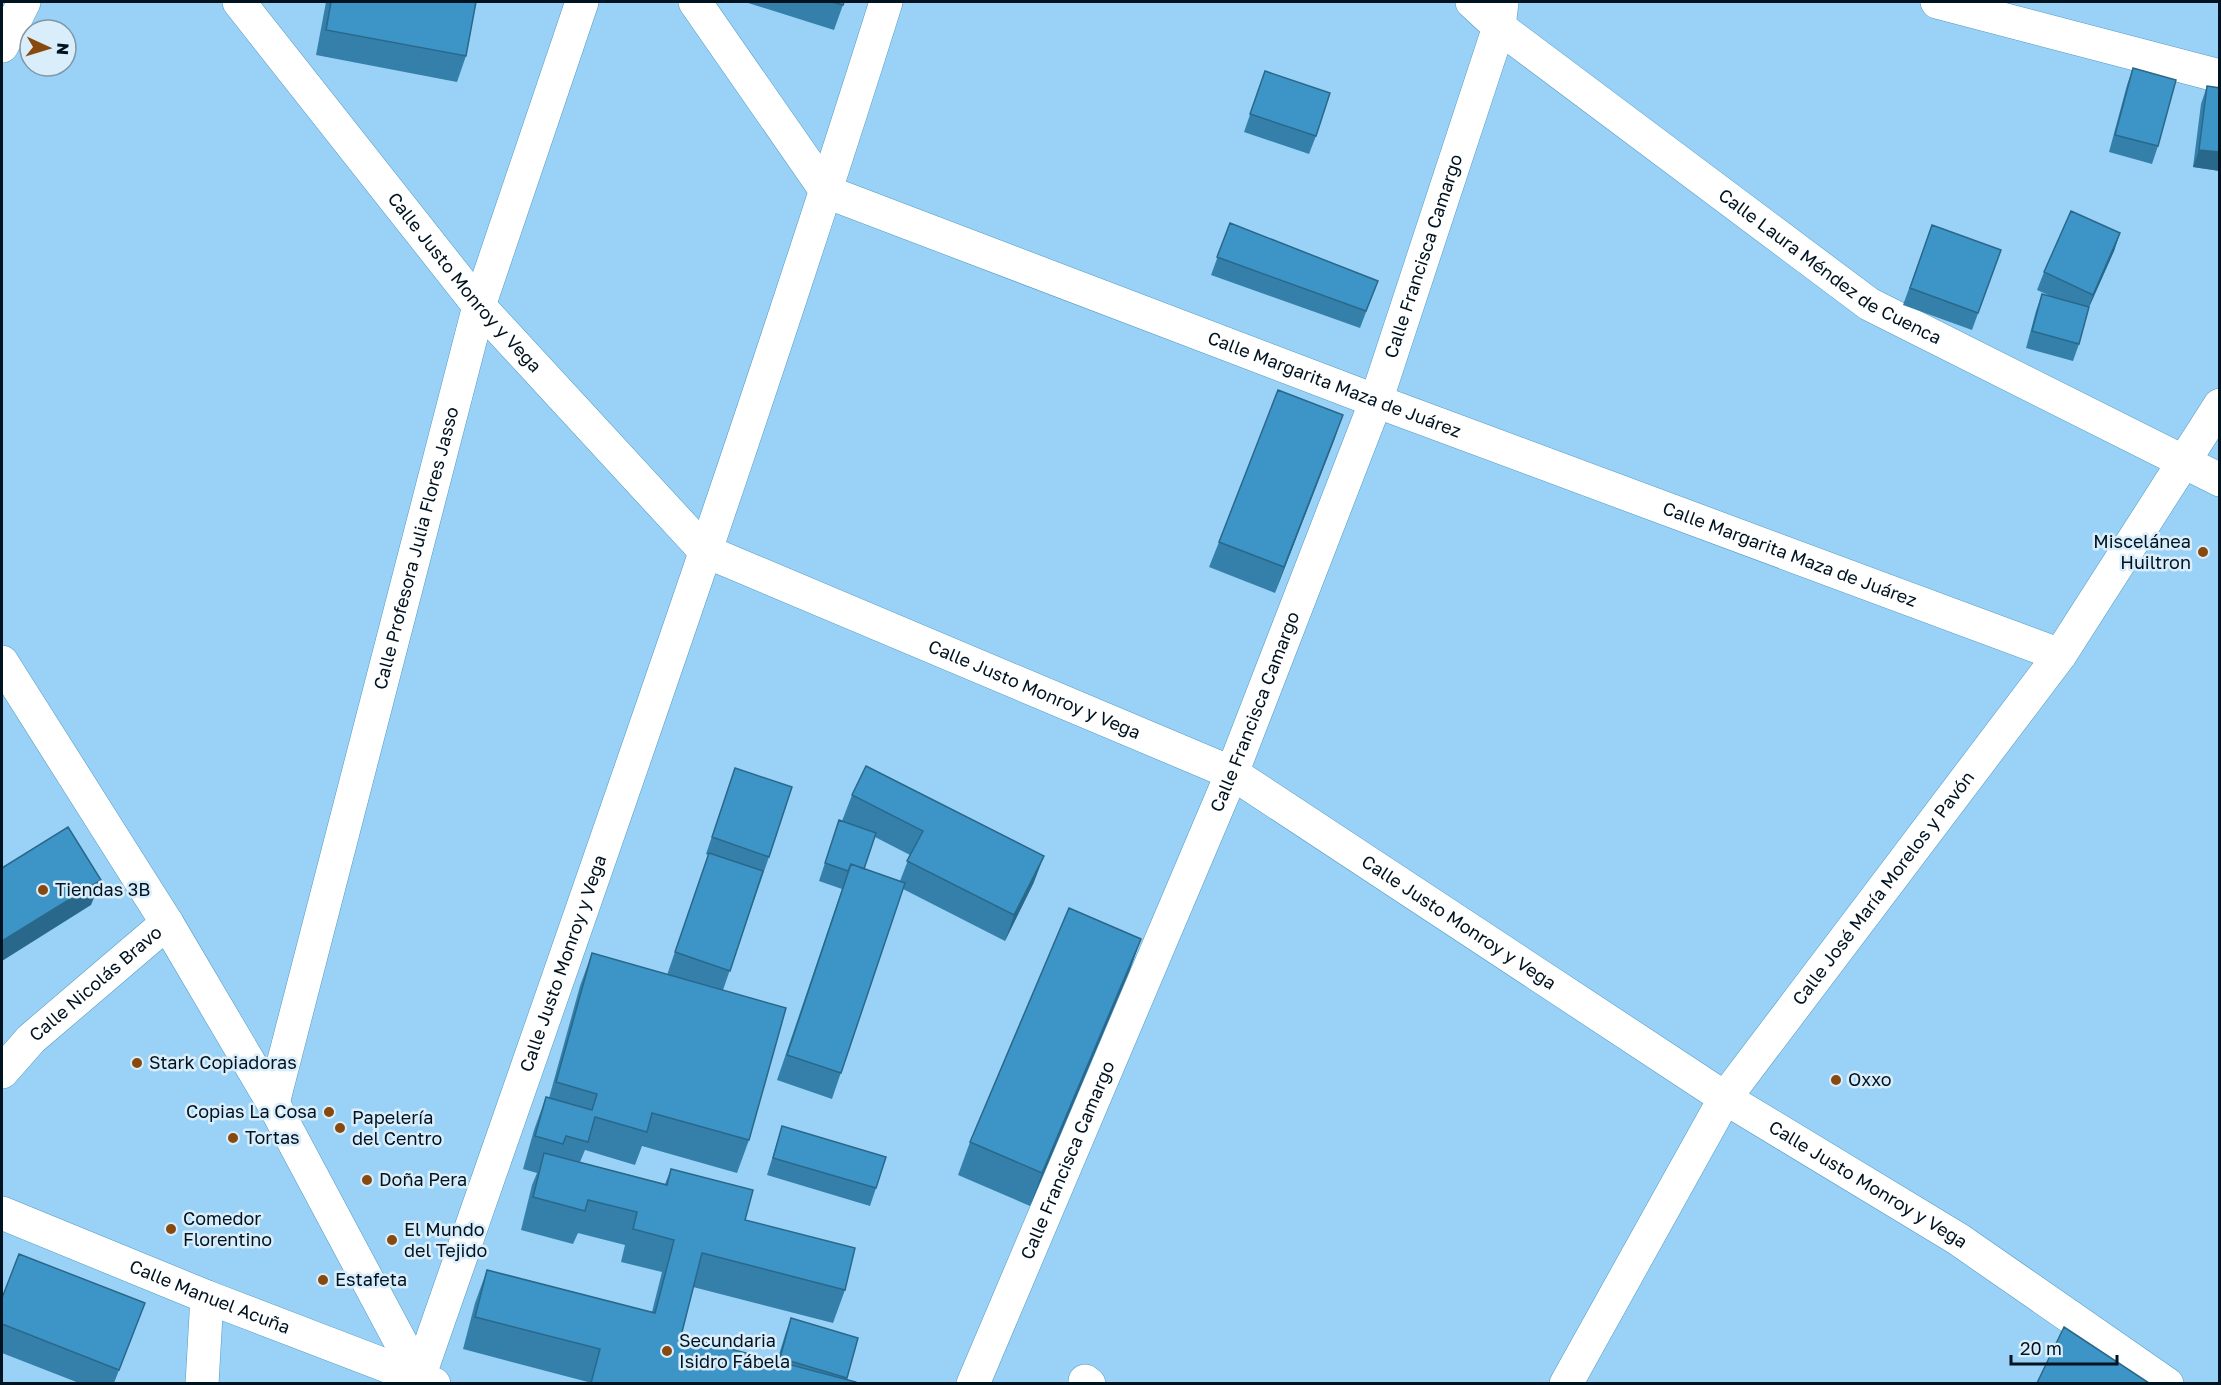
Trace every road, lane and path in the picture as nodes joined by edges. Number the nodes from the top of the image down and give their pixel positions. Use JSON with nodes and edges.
{"nodes":[{"id":1,"x":24,"y":2,"type":"edge"},
{"id":2,"x":238,"y":2,"type":"edge"},
{"id":3,"x":582,"y":2,"type":"edge"},
{"id":4,"x":695,"y":2,"type":"edge"},
{"id":5,"x":886,"y":2,"type":"edge"},
{"id":6,"x":1472,"y":2,"type":"edge"},
{"id":7,"x":1937,"y":2,"type":"edge"},
{"id":8,"x":1504,"y":11,"type":"edge"},
{"id":9,"x":2,"y":46,"type":"edge"},
{"id":10,"x":2220,"y":76,"type":"edge"},
{"id":11,"x":826,"y":192,"type":"junction"},
{"id":12,"x":479,"y":306,"type":"junction"},
{"id":13,"x":1376,"y":401,"type":"junction"},
{"id":14,"x":2220,"y":405,"type":"edge"},
{"id":15,"x":2183,"y":460,"type":"junction"},
{"id":16,"x":2220,"y":480,"type":"edge"},
{"id":17,"x":705,"y":551,"type":"junction"},
{"id":18,"x":2060,"y":655,"type":"junction"},
{"id":19,"x":2,"y":662,"type":"edge"},
{"id":20,"x":1232,"y":772,"type":"junction"},
{"id":21,"x":167,"y":923,"type":"junction"},
{"id":22,"x":2,"y":1072,"type":"edge"},
{"id":23,"x":1725,"y":1098,"type":"junction"},
{"id":24,"x":273,"y":1103,"type":"junction"},
{"id":25,"x":2,"y":1213,"type":"edge"},
{"id":26,"x":207,"y":1297,"type":"junction"},
{"id":27,"x":426,"y":1381,"type":"edge"},
{"id":28,"x":202,"y":1383,"type":"edge"},
{"id":29,"x":973,"y":1383,"type":"edge"},
{"id":30,"x":1566,"y":1383,"type":"edge"},
{"id":31,"x":2167,"y":1383,"type":"edge"}],
"edges":[{"from":1,"to":9,"type":"street"},
{"from":2,"to":12,"type":"street","name":"Calle Justo Monroy y Vega"},
{"from":3,"to":12,"type":"street","name":"Calle Profesora Julia Flores Jasso"},
{"from":4,"to":11,"type":"street"},
{"from":5,"to":11,"type":"street","name":"Calle Justo Monroy y Vega"},
{"from":6,"to":8,"type":"street","name":"Calle Laura Méndez de Cuenca"},
{"from":7,"to":10,"type":"street"},
{"from":8,"to":13,"type":"street","name":"Calle Francisca Camargo"},
{"from":8,"to":15,"type":"street","name":"Calle Laura Méndez de Cuenca"},
{"from":11,"to":13,"type":"street","name":"Calle Margarita Maza de Juárez"},
{"from":11,"to":17,"type":"street","name":"Calle Justo Monroy y Vega"},
{"from":12,"to":17,"type":"street","name":"Calle Justo Monroy y Vega"},
{"from":12,"to":24,"type":"street","name":"Calle Profesora Julia Flores Jasso"},
{"from":13,"to":18,"type":"street","name":"Calle Margarita Maza de Juárez"},
{"from":13,"to":20,"type":"street","name":"Calle Francisca Camargo"},
{"from":14,"to":15,"type":"street","name":"Calle José María Morelos y Pavón"},
{"from":15,"to":16,"type":"street","name":"Calle Laura Méndez de Cuenca"},
{"from":15,"to":18,"type":"street","name":"Calle José María Morelos y Pavón"},
{"from":17,"to":20,"type":"street","name":"Calle Justo Monroy y Vega"},
{"from":17,"to":27,"type":"street","name":"Calle Justo Monroy y Vega"},
{"from":18,"to":23,"type":"street","name":"Calle José María Morelos y Pavón"},
{"from":19,"to":21,"type":"street"},
{"from":20,"to":23,"type":"street","name":"Calle Justo Monroy y Vega"},
{"from":20,"to":29,"type":"street","name":"Calle Francisca Camargo"},
{"from":21,"to":22,"type":"street","name":"Calle Nicolás Bravo"},
{"from":21,"to":24,"type":"street"},
{"from":23,"to":30,"type":"street","name":"Calle José María Morelos y Pavón"},
{"from":23,"to":31,"type":"street","name":"Calle Justo Monroy y Vega"},
{"from":24,"to":27,"type":"street"},
{"from":25,"to":26,"type":"street","name":"Calle Manuel Acuña"},
{"from":26,"to":27,"type":"street","name":"Calle Manuel Acuña"},
{"from":26,"to":28,"type":"street"}]}
